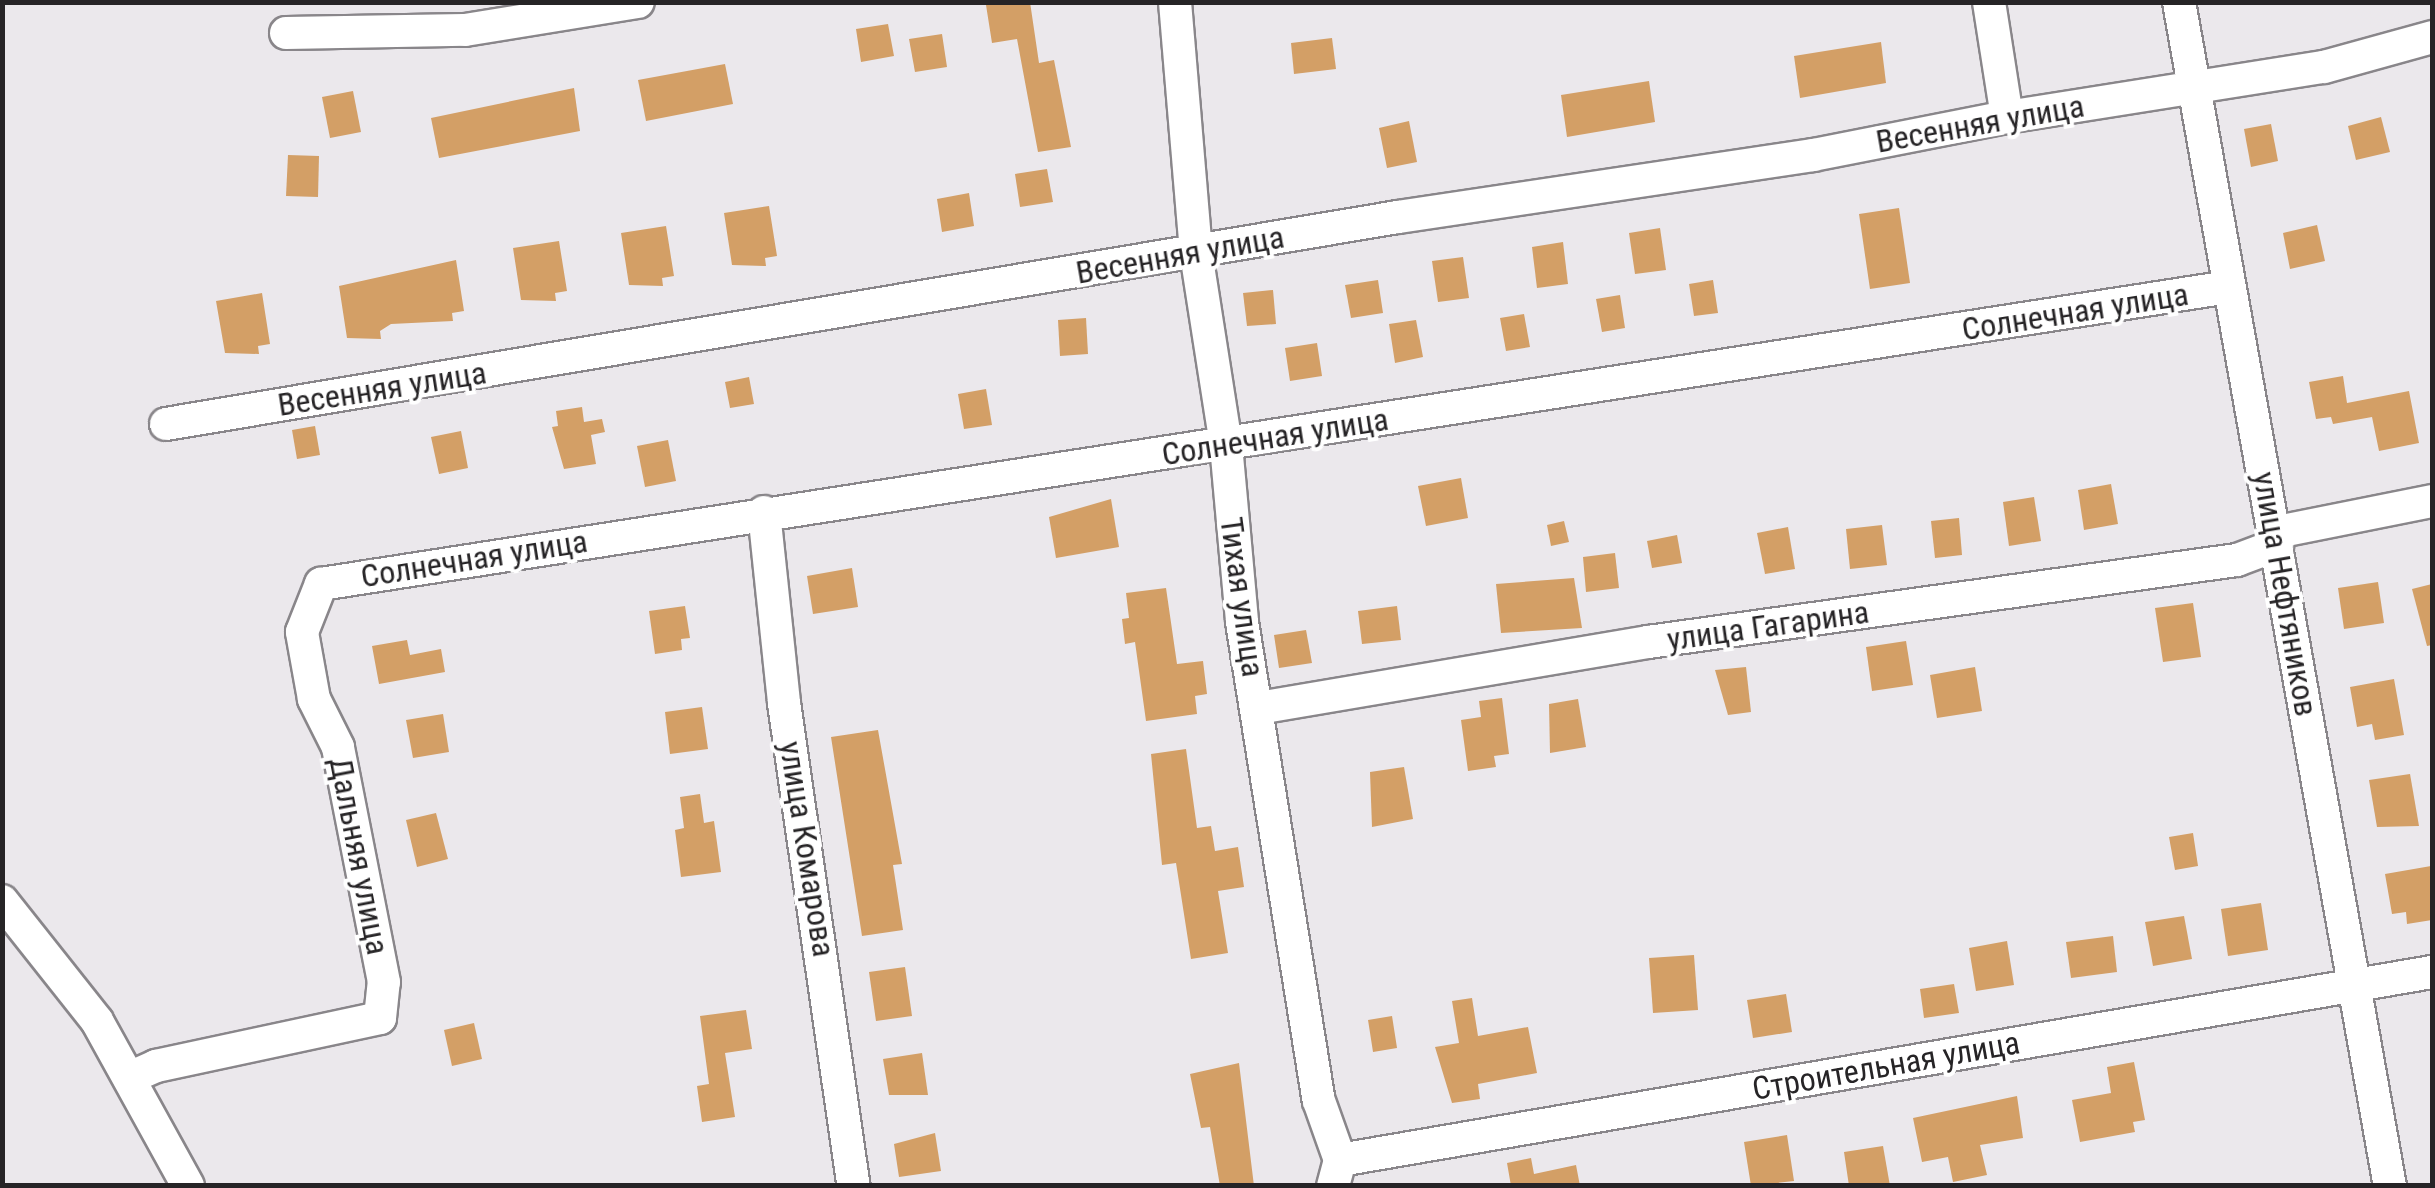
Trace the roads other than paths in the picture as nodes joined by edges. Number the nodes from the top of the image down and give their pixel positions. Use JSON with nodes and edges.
{"nodes":[{"id":1,"x":417,"y":2,"type":"edge"},
{"id":2,"x":638,"y":2,"type":"edge"},
{"id":3,"x":1175,"y":2,"type":"edge"},
{"id":4,"x":1989,"y":2,"type":"edge"},
{"id":5,"x":2179,"y":2,"type":"edge"},
{"id":6,"x":286,"y":33,"type":"dead end"},
{"id":7,"x":403,"y":35,"type":"junction"},
{"id":8,"x":2432,"y":36,"type":"edge"},
{"id":9,"x":2194,"y":89,"type":"junction"},
{"id":10,"x":2007,"y":117,"type":"junction"},
{"id":11,"x":1196,"y":253,"type":"junction"},
{"id":12,"x":2228,"y":288,"type":"junction"},
{"id":13,"x":166,"y":424,"type":"dead end"},
{"id":14,"x":1226,"y":445,"type":"junction"},
{"id":15,"x":2432,"y":500,"type":"edge"},
{"id":16,"x":764,"y":512,"type":"junction"},
{"id":17,"x":2277,"y":539,"type":"junction"},
{"id":18,"x":321,"y":584,"type":"joint"},
{"id":19,"x":1258,"y":708,"type":"junction"},
{"id":20,"x":2,"y":901,"type":"edge"},
{"id":21,"x":2432,"y":972,"type":"edge"},
{"id":22,"x":2350,"y":986,"type":"junction"},
{"id":23,"x":129,"y":1078,"type":"junction"},
{"id":24,"x":1336,"y":1173,"type":"edge"},
{"id":25,"x":188,"y":1186,"type":"edge"},
{"id":26,"x":854,"y":1186,"type":"edge"},
{"id":27,"x":2390,"y":1186,"type":"edge"}],
"edges":[{"from":1,"to":7,"type":"street"},
{"from":2,"to":7,"type":"street"},
{"from":3,"to":11,"type":"street","name":"Тихая улица"},
{"from":4,"to":10,"type":"street"},
{"from":5,"to":9,"type":"street","name":"улица Нефтяников"},
{"from":6,"to":7,"type":"street"},
{"from":8,"to":9,"type":"street","name":"Весенняя улица"},
{"from":9,"to":10,"type":"street","name":"Весенняя улица"},
{"from":9,"to":12,"type":"street","name":"улица Нефтяников"},
{"from":10,"to":11,"type":"street","name":"Весенняя улица"},
{"from":11,"to":13,"type":"street","name":"Весенняя улица"},
{"from":11,"to":14,"type":"street","name":"Тихая улица"},
{"from":12,"to":14,"type":"street","name":"Солнечная улица"},
{"from":12,"to":17,"type":"street","name":"улица Нефтяников"},
{"from":14,"to":16,"type":"street","name":"Солнечная улица"},
{"from":14,"to":19,"type":"street","name":"Тихая улица"},
{"from":15,"to":17,"type":"street","name":"улица Гагарина"},
{"from":16,"to":18,"type":"street","name":"Солнечная улица"},
{"from":16,"to":26,"type":"street","name":"улица Комарова"},
{"from":17,"to":19,"type":"street","name":"улица Гагарина"},
{"from":17,"to":22,"type":"street","name":"улица Нефтяников"},
{"from":18,"to":23,"type":"street","name":"Дальняя улица"},
{"from":19,"to":24,"type":"street","name":"Тихая улица"},
{"from":20,"to":23,"type":"street"},
{"from":21,"to":22,"type":"street","name":"Строительная улица"},
{"from":22,"to":24,"type":"street","name":"Строительная улица"},
{"from":22,"to":27,"type":"street","name":"улица Нефтяников"},
{"from":23,"to":25,"type":"street"}]}
